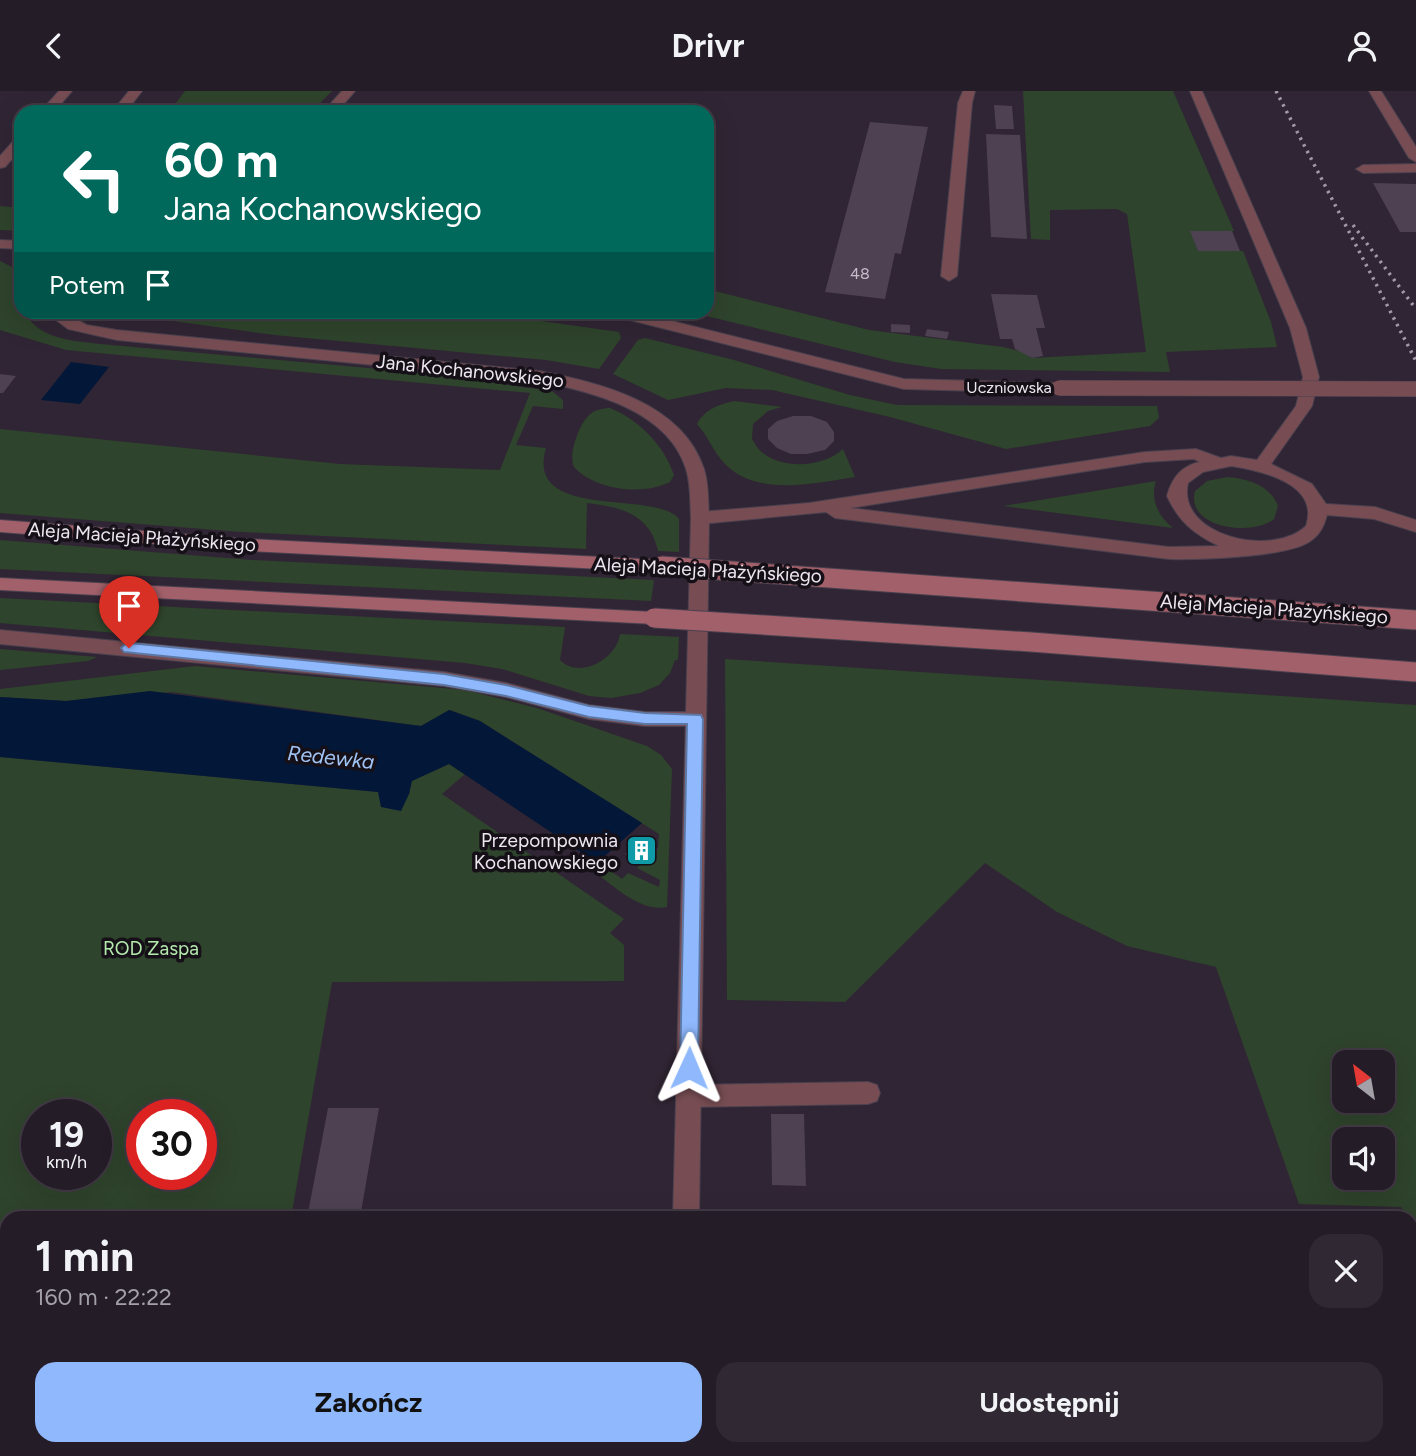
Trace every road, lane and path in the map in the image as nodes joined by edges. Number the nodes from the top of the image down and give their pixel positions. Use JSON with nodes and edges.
{"nodes":[{"id":1,"x":66,"y":91,"type":"edge"},
{"id":2,"x":136,"y":91,"type":"edge"},
{"id":3,"x":349,"y":91,"type":"edge"},
{"id":4,"x":969,"y":91,"type":"edge"},
{"id":5,"x":1196,"y":91,"type":"edge"},
{"id":6,"x":1375,"y":91,"type":"edge"},
{"id":7,"x":53,"y":105,"type":"edge"},
{"id":8,"x":125,"y":105,"type":"edge"},
{"id":9,"x":336,"y":105,"type":"edge"},
{"id":10,"x":14,"y":149,"type":"edge"},
{"id":11,"x":1416,"y":158,"type":"edge"},
{"id":12,"x":0,"y":166,"type":"edge"},
{"id":13,"x":1416,"y":168,"type":"edge"},
{"id":14,"x":1363,"y":169,"type":"dead end"},
{"id":15,"x":948,"y":276,"type":"dead end"},
{"id":16,"x":60,"y":319,"type":"edge"},
{"id":17,"x":643,"y":319,"type":"edge"},
{"id":18,"x":1416,"y":389,"type":"edge"},
{"id":19,"x":1216,"y":462,"type":"junction"},
{"id":20,"x":1262,"y":465,"type":"junction"},
{"id":21,"x":809,"y":509,"type":"junction"},
{"id":22,"x":1318,"y":509,"type":"junction"},
{"id":23,"x":700,"y":518,"type":"junction"},
{"id":24,"x":0,"y":526,"type":"edge"},
{"id":25,"x":1416,"y":526,"type":"edge"},
{"id":26,"x":1251,"y":548,"type":"junction"},
{"id":27,"x":0,"y":584,"type":"edge"},
{"id":28,"x":1416,"y":620,"type":"edge"},
{"id":29,"x":0,"y":637,"type":"edge"},
{"id":30,"x":1416,"y":672,"type":"edge"},
{"id":31,"x":695,"y":719,"type":"junction"},
{"id":32,"x":868,"y":1093,"type":"dead end"},
{"id":33,"x":688,"y":1096,"type":"junction"},
{"id":34,"x":686,"y":1211,"type":"edge"}],
"edges":[{"from":1,"to":7,"type":"street"},
{"from":2,"to":8,"type":"street"},
{"from":3,"to":9,"type":"street"},
{"from":4,"to":15,"type":"street"},
{"from":5,"to":20,"type":"street"},
{"from":6,"to":11,"type":"street"},
{"from":10,"to":12,"type":"street"},
{"from":13,"to":14,"type":"street"},
{"from":16,"to":23,"type":"street","name":"Jana Kochanowskiego"},
{"from":17,"to":18,"type":"street","name":"Uczniowska","bridge":true},
{"from":19,"to":20,"type":"street"},
{"from":19,"to":21,"type":"street"},
{"from":19,"to":26,"type":"street"},
{"from":20,"to":22,"type":"street"},
{"from":21,"to":23,"type":"street"},
{"from":21,"to":26,"type":"street"},
{"from":22,"to":25,"type":"street"},
{"from":22,"to":26,"type":"street"},
{"from":23,"to":31,"type":"street","name":"Jana Kochanowskiego"},
{"from":24,"to":28,"type":"main road","name":"Aleja Macieja Płażyńskiego","bridge":true},
{"from":27,"to":30,"type":"main road","bridge":true},
{"from":29,"to":31,"type":"street"},
{"from":31,"to":33,"type":"street","name":"Jana Kochanowskiego"},
{"from":32,"to":33,"type":"street"},
{"from":33,"to":34,"type":"street","name":"Jana Kochanowskiego"}]}
